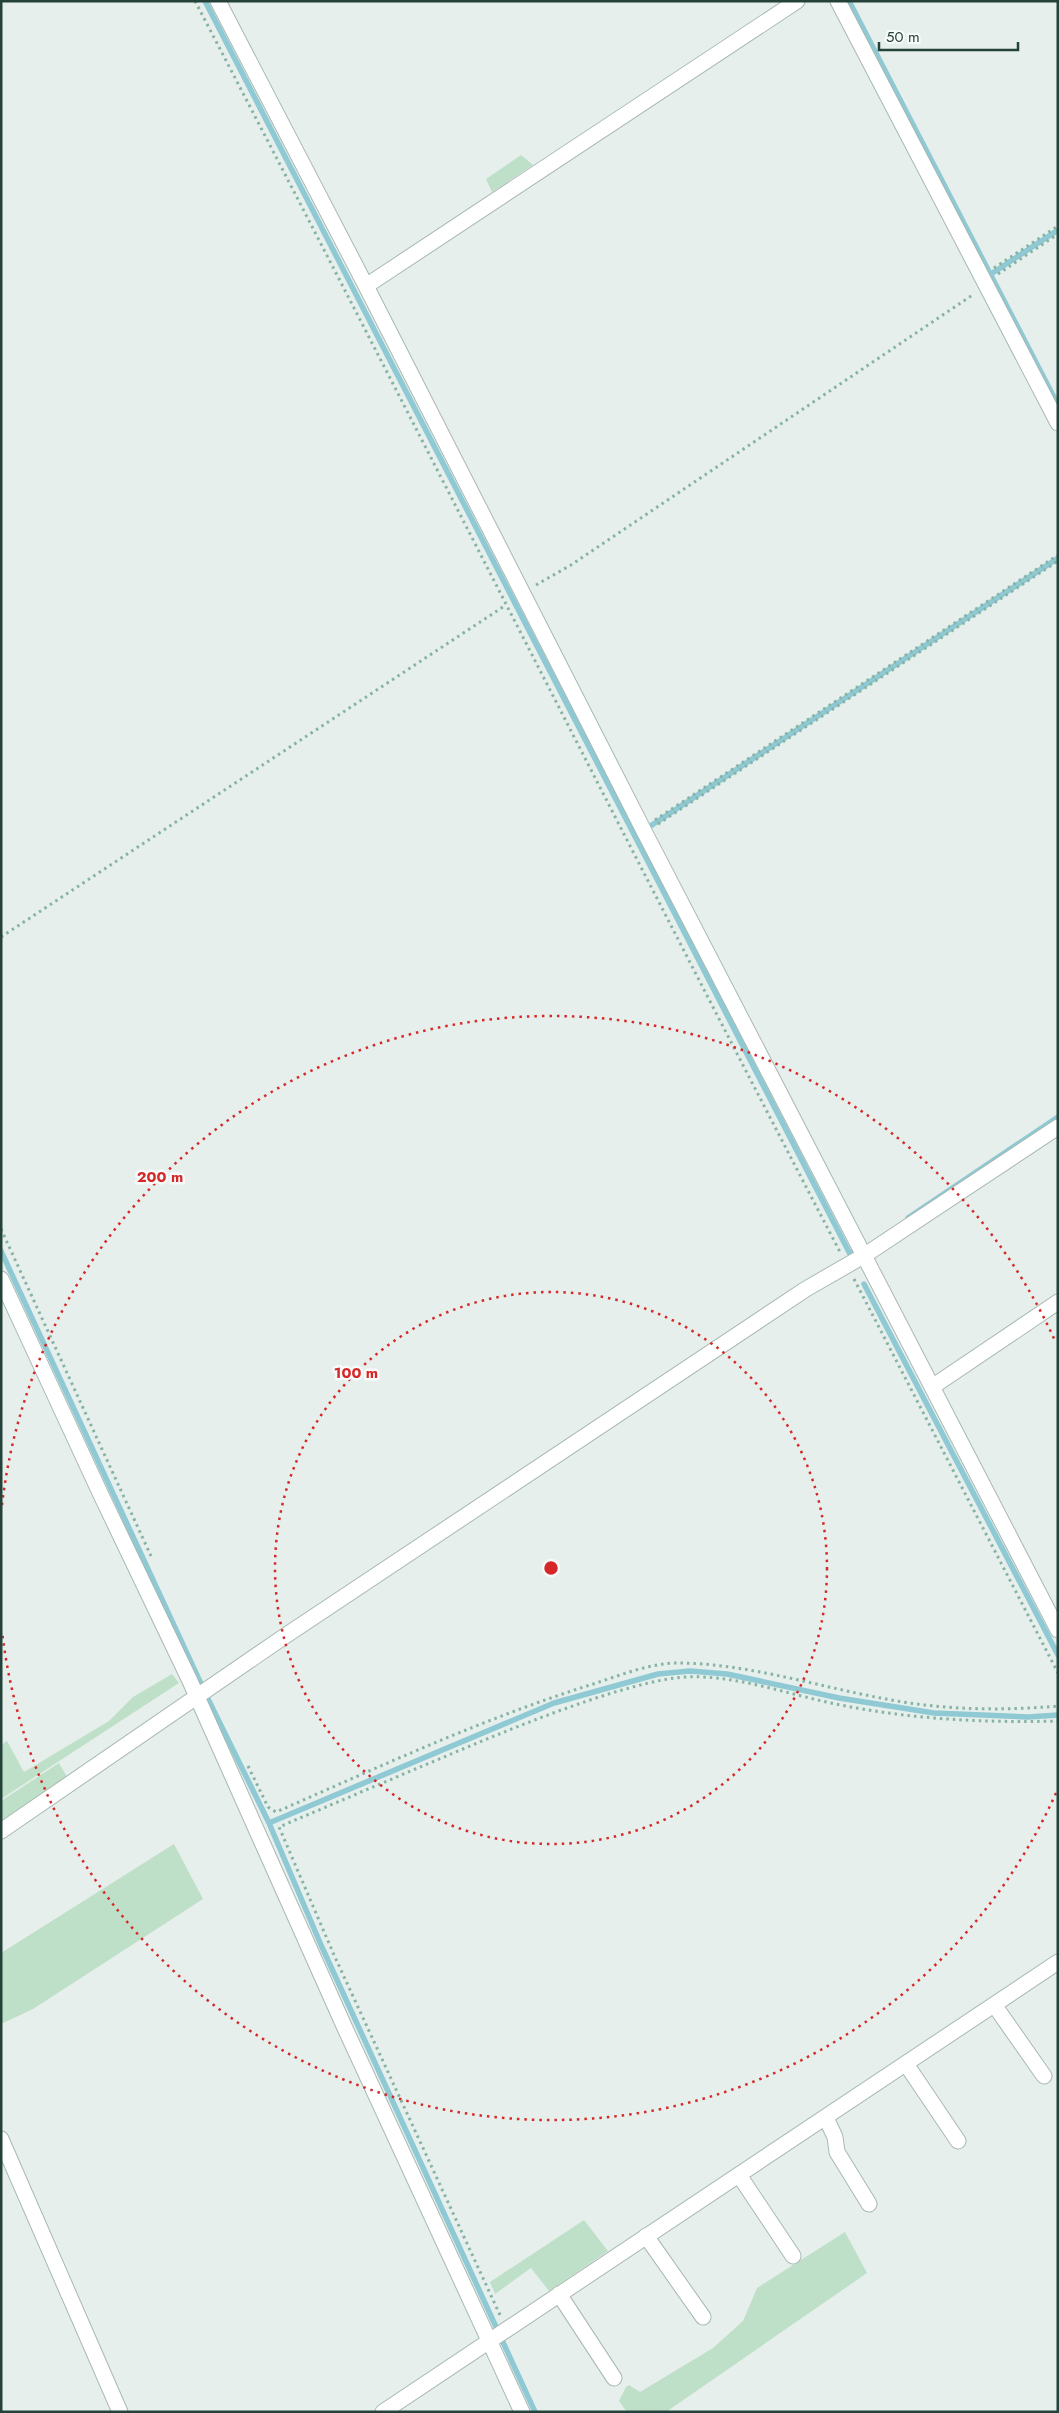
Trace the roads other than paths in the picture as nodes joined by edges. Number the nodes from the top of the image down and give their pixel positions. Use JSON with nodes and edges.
{"nodes":[{"id":1,"x":218,"y":1,"type":"edge"},
{"id":2,"x":797,"y":1,"type":"edge"},
{"id":3,"x":838,"y":1,"type":"edge"},
{"id":4,"x":366,"y":286,"type":"junction"},
{"id":5,"x":1058,"y":423,"type":"edge"},
{"id":6,"x":1058,"y":1127,"type":"edge"},
{"id":7,"x":865,"y":1255,"type":"junction"},
{"id":8,"x":1,"y":1280,"type":"edge"},
{"id":9,"x":1058,"y":1302,"type":"edge"},
{"id":10,"x":932,"y":1386,"type":"junction"},
{"id":11,"x":1058,"y":1630,"type":"edge"},
{"id":12,"x":202,"y":1694,"type":"junction"},
{"id":13,"x":1,"y":1831,"type":"edge"},
{"id":14,"x":1058,"y":1962,"type":"edge"},
{"id":15,"x":995,"y":2006,"type":"junction"},
{"id":16,"x":906,"y":2064,"type":"junction"},
{"id":17,"x":1044,"y":2076,"type":"dead end"},
{"id":18,"x":826,"y":2118,"type":"junction"},
{"id":19,"x":1,"y":2139,"type":"edge"},
{"id":20,"x":958,"y":2140,"type":"dead end"},
{"id":21,"x":739,"y":2175,"type":"junction"},
{"id":22,"x":869,"y":2204,"type":"dead end"},
{"id":23,"x":646,"y":2236,"type":"junction"},
{"id":24,"x":793,"y":2256,"type":"dead end"},
{"id":25,"x":560,"y":2294,"type":"junction"},
{"id":26,"x":703,"y":2317,"type":"dead end"},
{"id":27,"x":499,"y":2334,"type":"junction"},
{"id":28,"x":614,"y":2378,"type":"dead end"},
{"id":29,"x":120,"y":2412,"type":"edge"},
{"id":30,"x":383,"y":2412,"type":"edge"},
{"id":31,"x":522,"y":2412,"type":"edge"}],
"edges":[{"from":1,"to":4,"type":"street"},
{"from":2,"to":4,"type":"street"},
{"from":3,"to":5,"type":"street"},
{"from":4,"to":7,"type":"street"},
{"from":6,"to":7,"type":"street"},
{"from":7,"to":10,"type":"street"},
{"from":7,"to":12,"type":"street"},
{"from":8,"to":12,"type":"street"},
{"from":9,"to":10,"type":"street"},
{"from":10,"to":11,"type":"street"},
{"from":12,"to":13,"type":"street"},
{"from":12,"to":27,"type":"street"},
{"from":14,"to":15,"type":"street"},
{"from":15,"to":16,"type":"street"},
{"from":15,"to":17,"type":"street"},
{"from":16,"to":18,"type":"street"},
{"from":16,"to":20,"type":"street"},
{"from":18,"to":21,"type":"street"},
{"from":18,"to":22,"type":"street"},
{"from":19,"to":29,"type":"street"},
{"from":21,"to":23,"type":"street"},
{"from":21,"to":24,"type":"street"},
{"from":23,"to":25,"type":"street"},
{"from":23,"to":26,"type":"street"},
{"from":25,"to":27,"type":"street"},
{"from":25,"to":28,"type":"street"},
{"from":27,"to":30,"type":"street"},
{"from":27,"to":31,"type":"street"}]}
